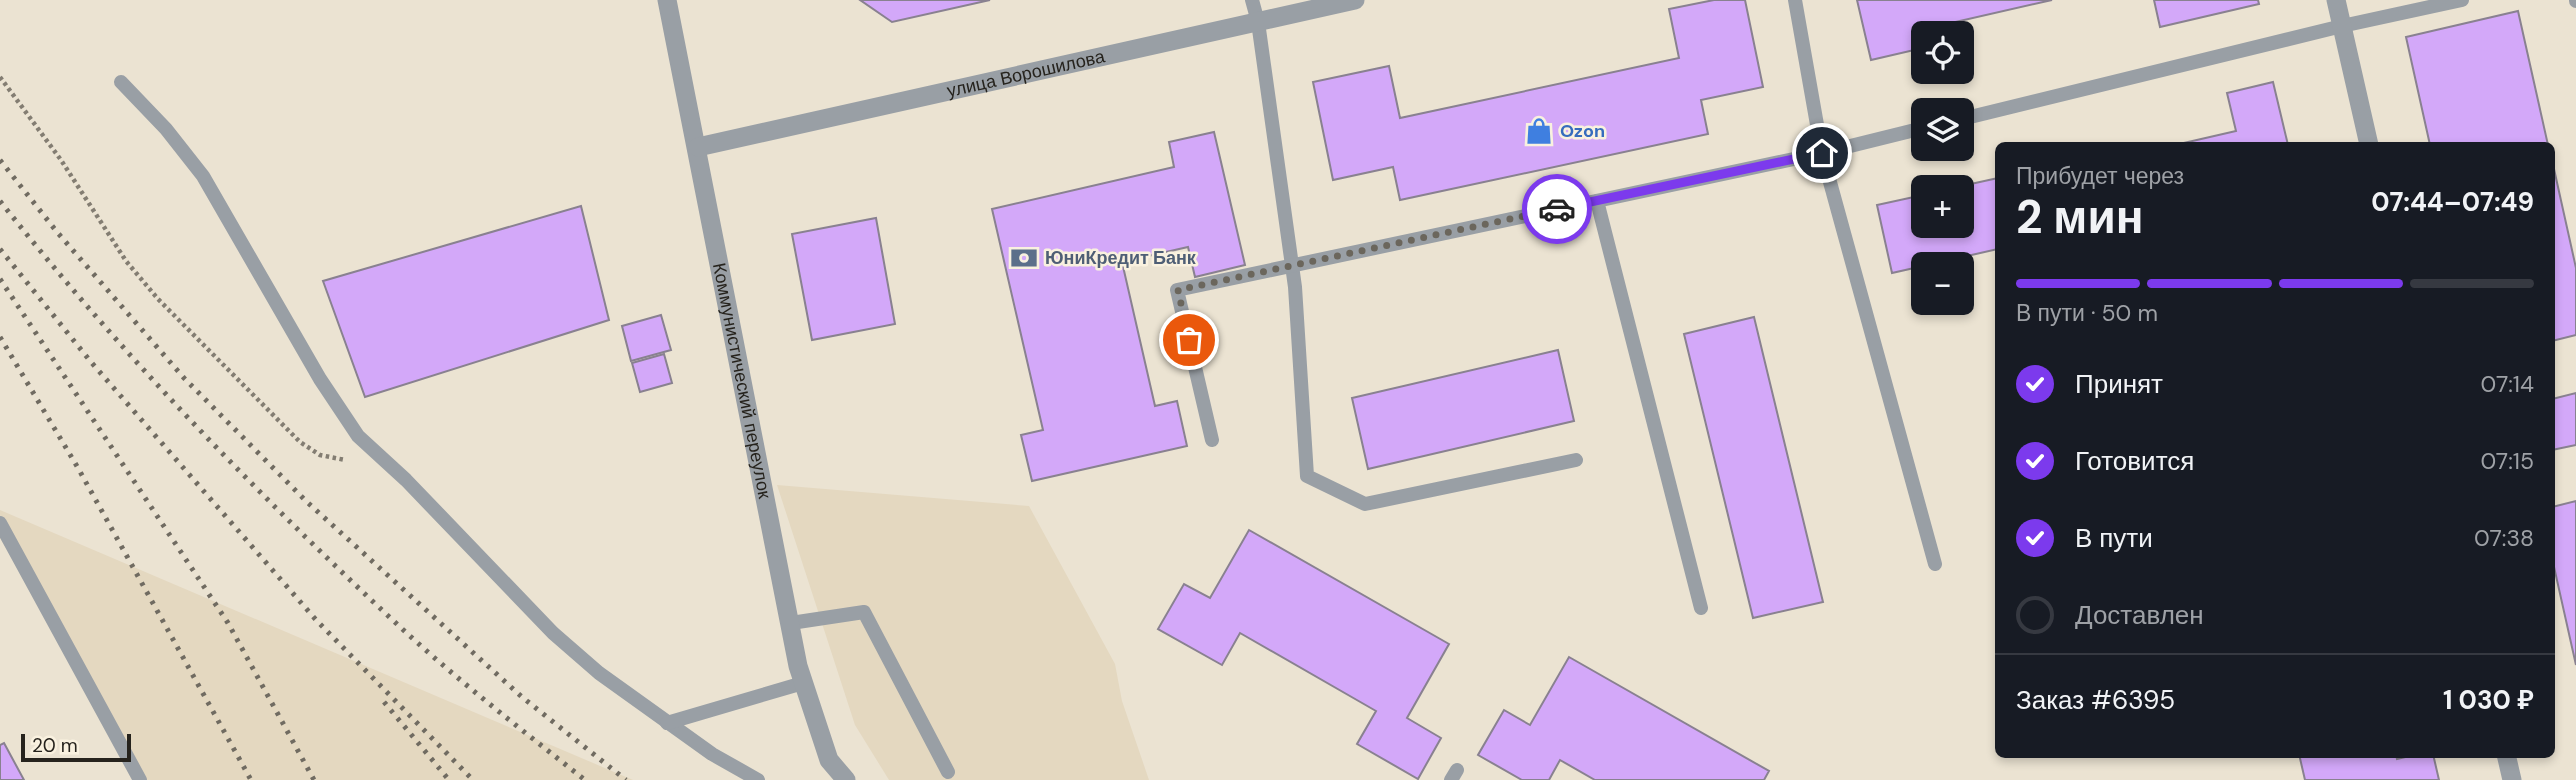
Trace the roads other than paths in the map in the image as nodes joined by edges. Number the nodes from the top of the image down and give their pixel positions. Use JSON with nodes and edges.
{"nodes":[{"id":1,"x":667,"y":0,"type":"edge"},
{"id":2,"x":1251,"y":0,"type":"edge"},
{"id":3,"x":1355,"y":0,"type":"edge"},
{"id":4,"x":1795,"y":0,"type":"edge"},
{"id":5,"x":2336,"y":0,"type":"edge"},
{"id":6,"x":2462,"y":0,"type":"edge"},
{"id":7,"x":1258,"y":22,"type":"junction"},
{"id":8,"x":2342,"y":26,"type":"junction"},
{"id":9,"x":121,"y":82,"type":"dead end"},
{"id":10,"x":1974,"y":116,"type":"edge"},
{"id":11,"x":1911,"y":131,"type":"edge"},
{"id":12,"x":2368,"y":142,"type":"edge"},
{"id":13,"x":698,"y":147,"type":"junction"},
{"id":14,"x":1822,"y":153,"type":"junction"},
{"id":15,"x":1598,"y":201,"type":"junction"},
{"id":16,"x":1292,"y":265,"type":"junction"},
{"id":17,"x":1212,"y":440,"type":"dead end"},
{"id":18,"x":1576,"y":460,"type":"dead end"},
{"id":19,"x":0,"y":523,"type":"edge"},
{"id":20,"x":1935,"y":564,"type":"dead end"},
{"id":21,"x":1701,"y":608,"type":"dead end"},
{"id":22,"x":791,"y":623,"type":"junction"},
{"id":23,"x":803,"y":683,"type":"junction"},
{"id":24,"x":667,"y":723,"type":"junction"},
{"id":25,"x":2507,"y":758,"type":"edge"},
{"id":26,"x":948,"y":772,"type":"dead end"},
{"id":27,"x":140,"y":780,"type":"edge"},
{"id":28,"x":758,"y":780,"type":"edge"},
{"id":29,"x":846,"y":780,"type":"edge"},
{"id":30,"x":2512,"y":780,"type":"edge"}],
"edges":[{"from":1,"to":13,"type":"street","name":"Коммунистический переулок"},
{"from":2,"to":7,"type":"lane"},
{"from":3,"to":7,"type":"street","name":"улица Ворошилова"},
{"from":4,"to":14,"type":"lane"},
{"from":5,"to":8,"type":"street"},
{"from":6,"to":8,"type":"lane"},
{"from":7,"to":13,"type":"street","name":"улица Ворошилова"},
{"from":7,"to":16,"type":"lane"},
{"from":8,"to":10,"type":"lane"},
{"from":8,"to":12,"type":"street"},
{"from":9,"to":24,"type":"lane"},
{"from":11,"to":14,"type":"lane"},
{"from":13,"to":22,"type":"street","name":"Коммунистический переулок"},
{"from":14,"to":15,"type":"lane"},
{"from":14,"to":20,"type":"lane"},
{"from":15,"to":16,"type":"lane"},
{"from":15,"to":21,"type":"lane"},
{"from":16,"to":17,"type":"lane"},
{"from":16,"to":18,"type":"lane"},
{"from":19,"to":27,"type":"lane"},
{"from":22,"to":23,"type":"street","name":"Коммунистический переулок"},
{"from":22,"to":26,"type":"lane"},
{"from":23,"to":24,"type":"lane"},
{"from":23,"to":29,"type":"street","name":"Коммунистический переулок"},
{"from":24,"to":28,"type":"lane"},
{"from":25,"to":30,"type":"street"}]}
